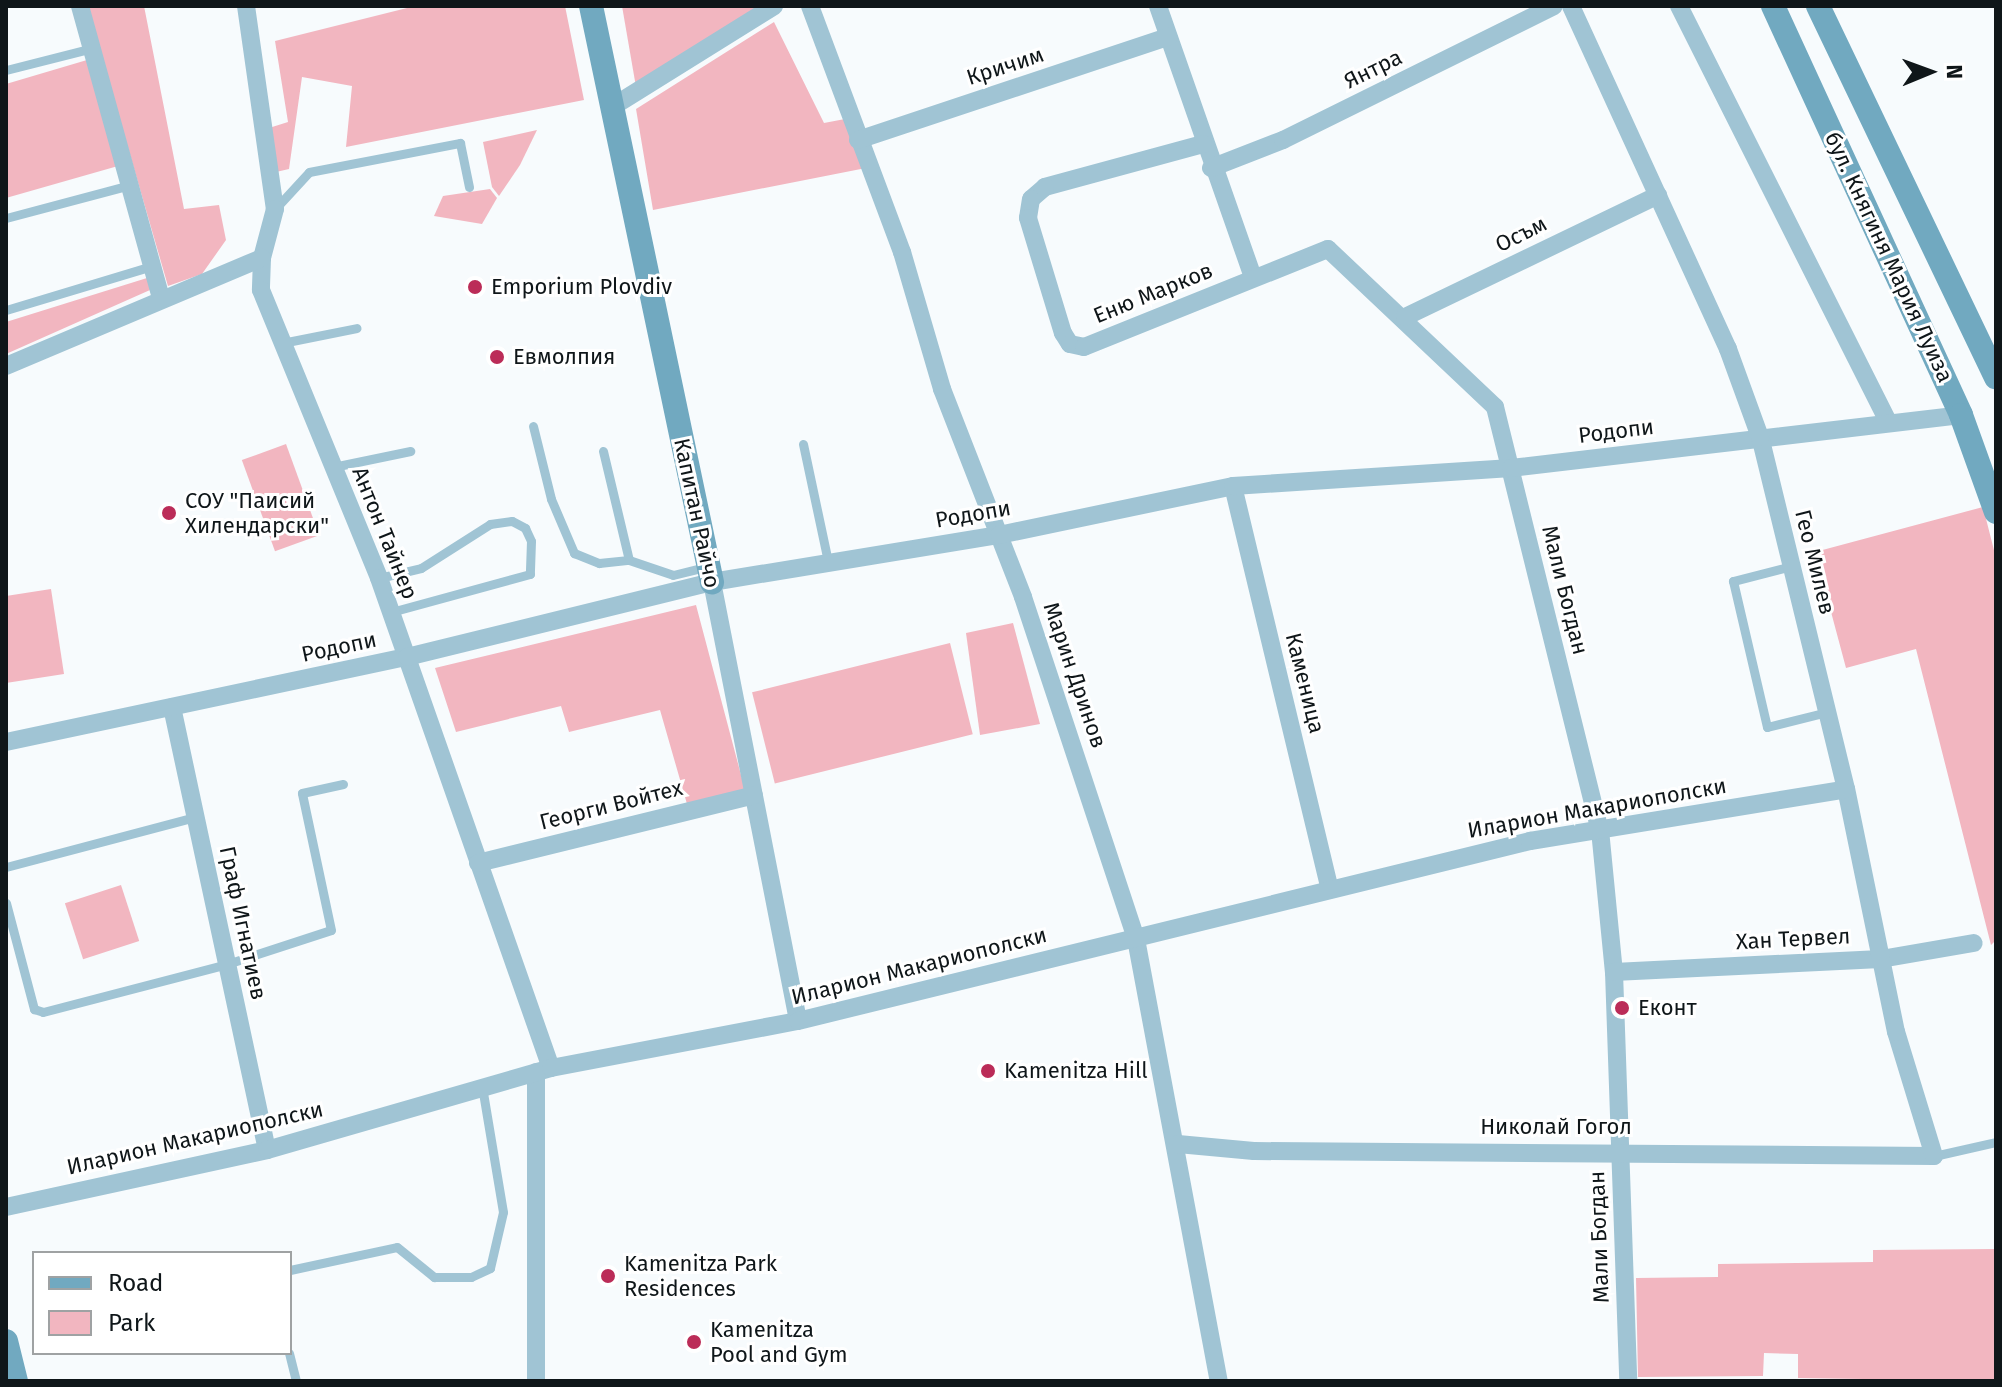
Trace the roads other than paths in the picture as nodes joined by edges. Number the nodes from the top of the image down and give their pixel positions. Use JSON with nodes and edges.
{"nodes":[{"id":1,"x":80,"y":6,"type":"edge"},
{"id":2,"x":591,"y":6,"type":"edge"},
{"id":3,"x":774,"y":6,"type":"edge"},
{"id":4,"x":810,"y":6,"type":"edge"},
{"id":5,"x":1158,"y":6,"type":"edge"},
{"id":6,"x":1554,"y":6,"type":"edge"},
{"id":7,"x":1571,"y":6,"type":"edge"},
{"id":8,"x":1679,"y":6,"type":"edge"},
{"id":9,"x":1773,"y":6,"type":"edge"},
{"id":10,"x":1818,"y":6,"type":"edge"},
{"id":11,"x":250,"y":7,"type":"edge"},
{"id":12,"x":1168,"y":37,"type":"junction"},
{"id":13,"x":92,"y":48,"type":"junction"},
{"id":14,"x":6,"y":70,"type":"edge"},
{"id":15,"x":612,"y":107,"type":"junction"},
{"id":16,"x":858,"y":140,"type":"junction"},
{"id":17,"x":1203,"y":144,"type":"junction"},
{"id":18,"x":1211,"y":168,"type":"junction"},
{"id":19,"x":130,"y":185,"type":"junction"},
{"id":20,"x":469,"y":187,"type":"dead end"},
{"id":21,"x":1658,"y":195,"type":"junction"},
{"id":22,"x":275,"y":209,"type":"junction"},
{"id":23,"x":6,"y":218,"type":"edge"},
{"id":24,"x":262,"y":258,"type":"junction"},
{"id":25,"x":152,"y":266,"type":"junction"},
{"id":26,"x":1253,"y":278,"type":"junction"},
{"id":27,"x":161,"y":299,"type":"junction"},
{"id":28,"x":6,"y":310,"type":"edge"},
{"id":29,"x":1405,"y":317,"type":"junction"},
{"id":30,"x":357,"y":328,"type":"dead end"},
{"id":31,"x":282,"y":343,"type":"junction"},
{"id":32,"x":6,"y":366,"type":"edge"},
{"id":33,"x":1996,"y":378,"type":"edge"},
{"id":34,"x":1961,"y":415,"type":"junction"},
{"id":35,"x":1888,"y":422,"type":"junction"},
{"id":36,"x":533,"y":426,"type":"dead end"},
{"id":37,"x":1760,"y":437,"type":"junction"},
{"id":38,"x":803,"y":444,"type":"dead end"},
{"id":39,"x":410,"y":451,"type":"dead end"},
{"id":40,"x":603,"y":451,"type":"dead end"},
{"id":41,"x":333,"y":467,"type":"junction"},
{"id":42,"x":1511,"y":468,"type":"junction"},
{"id":43,"x":1233,"y":486,"type":"junction"},
{"id":44,"x":1996,"y":512,"type":"edge"},
{"id":45,"x":999,"y":535,"type":"junction"},
{"id":46,"x":629,"y":560,"type":"junction"},
{"id":47,"x":828,"y":562,"type":"junction"},
{"id":48,"x":1792,"y":566,"type":"junction"},
{"id":49,"x":710,"y":574,"type":"junction"},
{"id":50,"x":379,"y":578,"type":"junction"},
{"id":51,"x":391,"y":612,"type":"junction"},
{"id":52,"x":407,"y":657,"type":"junction"},
{"id":53,"x":172,"y":707,"type":"junction"},
{"id":54,"x":1827,"y":712,"type":"junction"},
{"id":55,"x":6,"y":742,"type":"edge"},
{"id":56,"x":343,"y":784,"type":"dead end"},
{"id":57,"x":1846,"y":789,"type":"junction"},
{"id":58,"x":754,"y":795,"type":"junction"},
{"id":59,"x":195,"y":817,"type":"junction"},
{"id":60,"x":1600,"y":830,"type":"junction"},
{"id":61,"x":478,"y":863,"type":"junction"},
{"id":62,"x":6,"y":867,"type":"edge"},
{"id":63,"x":1330,"y":890,"type":"junction"},
{"id":64,"x":6,"y":903,"type":"edge"},
{"id":65,"x":1136,"y":939,"type":"junction"},
{"id":66,"x":1974,"y":943,"type":"dead end"},
{"id":67,"x":1881,"y":959,"type":"junction"},
{"id":68,"x":227,"y":964,"type":"junction"},
{"id":69,"x":1614,"y":972,"type":"junction"},
{"id":70,"x":798,"y":1021,"type":"junction"},
{"id":71,"x":543,"y":1070,"type":"junction"},
{"id":72,"x":482,"y":1085,"type":"junction"},
{"id":73,"x":1996,"y":1142,"type":"edge"},
{"id":74,"x":1178,"y":1144,"type":"junction"},
{"id":75,"x":267,"y":1150,"type":"junction"},
{"id":76,"x":1620,"y":1151,"type":"junction"},
{"id":77,"x":1934,"y":1156,"type":"junction"},
{"id":78,"x":6,"y":1207,"type":"edge"},
{"id":79,"x":292,"y":1270,"type":"edge"},
{"id":80,"x":6,"y":1341,"type":"edge"},
{"id":81,"x":290,"y":1355,"type":"edge"},
{"id":82,"x":16,"y":1381,"type":"edge"},
{"id":83,"x":296,"y":1381,"type":"edge"},
{"id":84,"x":536,"y":1381,"type":"edge"},
{"id":85,"x":1219,"y":1381,"type":"edge"},
{"id":86,"x":1628,"y":1381,"type":"edge"}],
"edges":[{"from":1,"to":13,"type":"street"},
{"from":2,"to":15,"type":"main road","name":"Капитан Райчо"},
{"from":3,"to":15,"type":"street"},
{"from":4,"to":16,"type":"street","name":"Марин Дринов"},
{"from":5,"to":12,"type":"street"},
{"from":6,"to":18,"type":"street","name":"Янтра"},
{"from":7,"to":21,"type":"street","name":"Гео Милев"},
{"from":8,"to":35,"type":"street"},
{"from":9,"to":34,"type":"main road","name":"бул. Княгиня Мария Луиза"},
{"from":10,"to":33,"type":"main road","name":"бул. Княгиня Мария Луиза"},
{"from":11,"to":22,"type":"street","name":"Антон Тайнер"},
{"from":12,"to":16,"type":"street","name":"Кричим"},
{"from":12,"to":17,"type":"street"},
{"from":13,"to":14,"type":"lane"},
{"from":13,"to":19,"type":"street"},
{"from":15,"to":49,"type":"main road","name":"Капитан Райчо"},
{"from":16,"to":45,"type":"street","name":"Марин Дринов"},
{"from":17,"to":18,"type":"street"},
{"from":17,"to":26,"type":"street","name":"Еню Марков"},
{"from":18,"to":26,"type":"street"},
{"from":19,"to":23,"type":"lane"},
{"from":19,"to":25,"type":"street"},
{"from":20,"to":22,"type":"lane"},
{"from":21,"to":29,"type":"street","name":"Осъм"},
{"from":21,"to":37,"type":"street","name":"Гео Милев"},
{"from":22,"to":24,"type":"street","name":"Антон Тайнер"},
{"from":24,"to":27,"type":"street"},
{"from":24,"to":31,"type":"street","name":"Антон Тайнер"},
{"from":25,"to":27,"type":"street"},
{"from":25,"to":28,"type":"lane"},
{"from":26,"to":29,"type":"street","name":"Мали Богдан"},
{"from":27,"to":32,"type":"street"},
{"from":29,"to":42,"type":"street","name":"Мали Богдан"},
{"from":30,"to":31,"type":"lane"},
{"from":31,"to":41,"type":"street","name":"Антон Тайнер"},
{"from":34,"to":35,"type":"street","name":"Родопи"},
{"from":34,"to":44,"type":"main road","name":"бул. Княгиня Мария Луиза"},
{"from":35,"to":37,"type":"street","name":"Родопи"},
{"from":36,"to":46,"type":"lane"},
{"from":37,"to":42,"type":"street","name":"Родопи"},
{"from":37,"to":48,"type":"street","name":"Гео Милев"},
{"from":38,"to":47,"type":"lane"},
{"from":39,"to":41,"type":"lane"},
{"from":40,"to":46,"type":"lane"},
{"from":41,"to":50,"type":"street","name":"Антон Тайнер"},
{"from":42,"to":43,"type":"street","name":"Родопи"},
{"from":42,"to":60,"type":"street","name":"Мали Богдан"},
{"from":43,"to":45,"type":"street","name":"Родопи"},
{"from":43,"to":63,"type":"street","name":"Каменица"},
{"from":45,"to":47,"type":"street","name":"Родопи"},
{"from":45,"to":65,"type":"street","name":"Марин Дринов"},
{"from":46,"to":49,"type":"lane"},
{"from":47,"to":49,"type":"street","name":"Родопи"},
{"from":48,"to":54,"type":"street","name":"Гео Милев"},
{"from":48,"to":54,"type":"lane"},
{"from":49,"to":52,"type":"street","name":"Родопи"},
{"from":49,"to":58,"type":"street","name":"Капитан Райчо"},
{"from":50,"to":51,"type":"street","name":"Антон Тайнер"},
{"from":50,"to":51,"type":"lane"},
{"from":51,"to":52,"type":"street","name":"Антон Тайнер"},
{"from":52,"to":53,"type":"street","name":"Родопи"},
{"from":52,"to":61,"type":"street","name":"Антон Тайнер"},
{"from":53,"to":55,"type":"street","name":"Родопи"},
{"from":53,"to":59,"type":"street","name":"Граф Игнатиев"},
{"from":54,"to":57,"type":"street","name":"Гео Милев"},
{"from":56,"to":68,"type":"lane"},
{"from":57,"to":60,"type":"street","name":"Иларион Макариополски"},
{"from":57,"to":67,"type":"street","name":"Гео Милев"},
{"from":58,"to":61,"type":"street","name":"Георги Войтех"},
{"from":58,"to":70,"type":"street","name":"Капитан Райчо"},
{"from":59,"to":62,"type":"lane"},
{"from":59,"to":68,"type":"street","name":"Граф Игнатиев"},
{"from":60,"to":63,"type":"street","name":"Иларион Макариополски"},
{"from":60,"to":69,"type":"street","name":"Мали Богдан"},
{"from":61,"to":71,"type":"street","name":"Антон Тайнер"},
{"from":63,"to":65,"type":"street","name":"Иларион Макариополски"},
{"from":64,"to":68,"type":"lane"},
{"from":65,"to":70,"type":"street","name":"Иларион Макариополски"},
{"from":65,"to":74,"type":"street","name":"Марин Дринов"},
{"from":66,"to":67,"type":"street","name":"Хан Тервел"},
{"from":67,"to":69,"type":"street","name":"Хан Тервел"},
{"from":67,"to":77,"type":"street","name":"Гео Милев"},
{"from":68,"to":75,"type":"street","name":"Граф Игнатиев"},
{"from":69,"to":76,"type":"street","name":"Мали Богдан"},
{"from":70,"to":71,"type":"street","name":"Иларион Макариополски"},
{"from":71,"to":72,"type":"street","name":"Иларион Макариополски"},
{"from":71,"to":84,"type":"street","name":"Антон Тайнер"},
{"from":72,"to":75,"type":"street","name":"Иларион Макариополски"},
{"from":72,"to":79,"type":"lane"},
{"from":73,"to":77,"type":"lane"},
{"from":74,"to":76,"type":"street","name":"Николай Гогол"},
{"from":74,"to":85,"type":"street","name":"Марин Дринов"},
{"from":75,"to":78,"type":"street","name":"Иларион Макариополски"},
{"from":76,"to":77,"type":"street","name":"Николай Гогол"},
{"from":76,"to":86,"type":"street","name":"Мали Богдан"},
{"from":80,"to":82,"type":"main road"},
{"from":81,"to":83,"type":"lane"}]}
